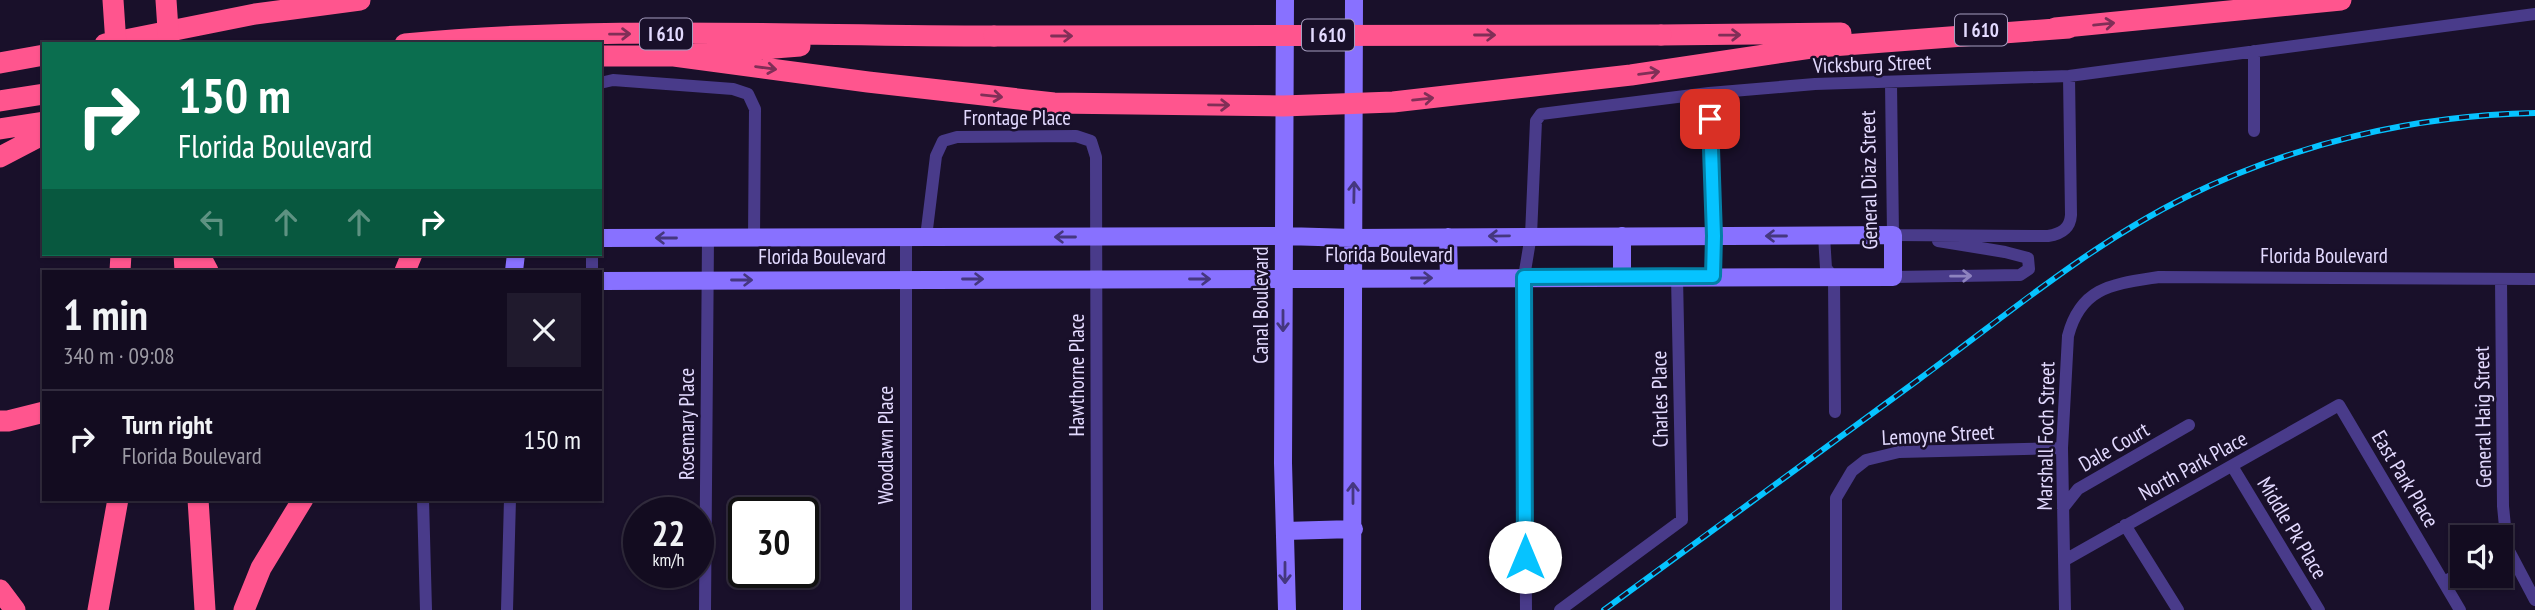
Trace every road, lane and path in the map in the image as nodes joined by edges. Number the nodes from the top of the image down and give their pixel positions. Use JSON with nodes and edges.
{"nodes":[{"id":1,"x":113,"y":0,"type":"edge"},
{"id":2,"x":166,"y":0,"type":"edge"},
{"id":3,"x":360,"y":0,"type":"edge"},
{"id":4,"x":1286,"y":0,"type":"edge"},
{"id":5,"x":1354,"y":0,"type":"edge"},
{"id":6,"x":2341,"y":0,"type":"edge"},
{"id":7,"x":2535,"y":14,"type":"edge"},
{"id":8,"x":2069,"y":28,"type":"junction"},
{"id":9,"x":928,"y":36,"type":"junction"},
{"id":10,"x":115,"y":42,"type":"edge"},
{"id":11,"x":116,"y":42,"type":"edge"},
{"id":12,"x":170,"y":42,"type":"edge"},
{"id":13,"x":432,"y":42,"type":"edge"},
{"id":14,"x":2254,"y":51,"type":"junction"},
{"id":15,"x":0,"y":53,"type":"edge"},
{"id":16,"x":42,"y":54,"type":"edge"},
{"id":17,"x":42,"y":54,"type":"edge"},
{"id":18,"x":602,"y":56,"type":"edge"},
{"id":19,"x":674,"y":56,"type":"junction"},
{"id":20,"x":0,"y":63,"type":"edge"},
{"id":21,"x":2069,"y":76,"type":"junction"},
{"id":22,"x":602,"y":83,"type":"edge"},
{"id":23,"x":1891,"y":83,"type":"junction"},
{"id":24,"x":1709,"y":93,"type":"junction"},
{"id":25,"x":42,"y":94,"type":"edge"},
{"id":26,"x":0,"y":101,"type":"edge"},
{"id":27,"x":1355,"y":103,"type":"junction"},
{"id":28,"x":1283,"y":106,"type":"junction"},
{"id":29,"x":42,"y":122,"type":"edge"},
{"id":30,"x":0,"y":130,"type":"edge"},
{"id":31,"x":2254,"y":131,"type":"dead end"},
{"id":32,"x":42,"y":135,"type":"edge"},
{"id":33,"x":1091,"y":141,"type":"joint"},
{"id":34,"x":0,"y":157,"type":"edge"},
{"id":35,"x":1531,"y":235,"type":"junction"},
{"id":36,"x":1893,"y":235,"type":"junction"},
{"id":37,"x":1284,"y":236,"type":"junction"},
{"id":38,"x":1622,"y":236,"type":"junction"},
{"id":39,"x":1714,"y":236,"type":"junction"},
{"id":40,"x":1824,"y":236,"type":"junction"},
{"id":41,"x":906,"y":237,"type":"junction"},
{"id":42,"x":926,"y":237,"type":"junction"},
{"id":43,"x":1096,"y":237,"type":"junction"},
{"id":44,"x":1448,"y":237,"type":"junction"},
{"id":45,"x":602,"y":238,"type":"edge"},
{"id":46,"x":708,"y":238,"type":"junction"},
{"id":47,"x":754,"y":238,"type":"junction"},
{"id":48,"x":1353,"y":238,"type":"junction"},
{"id":49,"x":1713,"y":276,"type":"junction"},
{"id":50,"x":1524,"y":277,"type":"junction"},
{"id":51,"x":1622,"y":277,"type":"junction"},
{"id":52,"x":1677,"y":277,"type":"junction"},
{"id":53,"x":1893,"y":277,"type":"junction"},
{"id":54,"x":1354,"y":278,"type":"junction"},
{"id":55,"x":1449,"y":278,"type":"junction"},
{"id":56,"x":1834,"y":278,"type":"junction"},
{"id":57,"x":1096,"y":279,"type":"junction"},
{"id":58,"x":1283,"y":279,"type":"junction"},
{"id":59,"x":2501,"y":279,"type":"junction"},
{"id":60,"x":2535,"y":279,"type":"edge"},
{"id":61,"x":707,"y":280,"type":"junction"},
{"id":62,"x":904,"y":280,"type":"junction"},
{"id":63,"x":602,"y":281,"type":"edge"},
{"id":64,"x":2114,"y":284,"type":"joint"},
{"id":65,"x":2339,"y":405,"type":"joint"},
{"id":66,"x":1835,"y":412,"type":"dead end"},
{"id":67,"x":42,"y":413,"type":"edge"},
{"id":68,"x":0,"y":421,"type":"edge"},
{"id":69,"x":2189,"y":425,"type":"dead end"},
{"id":70,"x":2062,"y":449,"type":"junction"},
{"id":71,"x":2232,"y":466,"type":"junction"},
{"id":72,"x":118,"y":501,"type":"edge"},
{"id":73,"x":198,"y":501,"type":"edge"},
{"id":74,"x":302,"y":501,"type":"edge"},
{"id":75,"x":423,"y":501,"type":"edge"},
{"id":76,"x":510,"y":501,"type":"edge"},
{"id":77,"x":2063,"y":508,"type":"junction"},
{"id":78,"x":2125,"y":525,"type":"junction"},
{"id":79,"x":2503,"y":525,"type":"edge"},
{"id":80,"x":1354,"y":529,"type":"junction"},
{"id":81,"x":1284,"y":531,"type":"junction"},
{"id":82,"x":2065,"y":560,"type":"junction"},
{"id":83,"x":2513,"y":564,"type":"edge"},
{"id":84,"x":2450,"y":579,"type":"edge"},
{"id":85,"x":2444,"y":582,"type":"junction"},
{"id":86,"x":0,"y":590,"type":"edge"},
{"id":87,"x":2535,"y":600,"type":"edge"},
{"id":88,"x":1353,"y":609,"type":"edge"},
{"id":89,"x":15,"y":610,"type":"edge"},
{"id":90,"x":98,"y":610,"type":"edge"},
{"id":91,"x":205,"y":610,"type":"edge"},
{"id":92,"x":244,"y":610,"type":"edge"},
{"id":93,"x":426,"y":610,"type":"edge"},
{"id":94,"x":507,"y":610,"type":"edge"},
{"id":95,"x":705,"y":610,"type":"edge"},
{"id":96,"x":906,"y":610,"type":"edge"},
{"id":97,"x":1097,"y":610,"type":"edge"},
{"id":98,"x":1287,"y":610,"type":"edge"},
{"id":99,"x":1526,"y":610,"type":"edge"},
{"id":100,"x":1560,"y":610,"type":"edge"},
{"id":101,"x":1836,"y":610,"type":"edge"},
{"id":102,"x":2065,"y":610,"type":"edge"},
{"id":103,"x":2178,"y":610,"type":"edge"},
{"id":104,"x":2319,"y":610,"type":"edge"},
{"id":105,"x":2460,"y":610,"type":"edge"}],
"edges":[{"from":1,"to":11,"type":"highway","bridge":true},
{"from":2,"to":12,"type":"highway","bridge":true},
{"from":3,"to":10,"type":"highway"},
{"from":4,"to":28,"type":"street","name":"Canal Boulevard"},
{"from":5,"to":27,"type":"street"},
{"from":8,"to":6,"type":"highway","number":"I 610","one_way":true},
{"from":7,"to":14,"type":"street","name":"Vicksburg Street"},
{"from":9,"to":8,"type":"highway","number":"I 610","one_way":true,"bridge":true},
{"from":27,"to":8,"type":"highway","one_way":true},
{"from":13,"to":9,"type":"highway","number":"I 610","one_way":true},
{"from":9,"to":19,"type":"highway"},
{"from":14,"to":21,"type":"street","name":"Vicksburg Street"},
{"from":14,"to":31,"type":"street"},
{"from":15,"to":16,"type":"highway"},
{"from":17,"to":20,"type":"highway"},
{"from":18,"to":19,"type":"highway"},
{"from":19,"to":28,"type":"highway","one_way":true},
{"from":21,"to":23,"type":"street","name":"Vicksburg Street"},
{"from":21,"to":36,"type":"street","name":"Florida Boulevard"},
{"from":22,"to":47,"type":"street"},
{"from":23,"to":24,"type":"street","name":"Vicksburg Street"},
{"from":23,"to":36,"type":"street","name":"General Diaz Street"},
{"from":24,"to":35,"type":"street","name":"Vicksburg Street"},
{"from":24,"to":39,"type":"street"},
{"from":25,"to":26,"type":"highway"},
{"from":27,"to":28,"type":"highway"},
{"from":48,"to":27,"type":"street","one_way":true},
{"from":28,"to":37,"type":"street","name":"Canal Boulevard"},
{"from":29,"to":30,"type":"highway"},
{"from":32,"to":34,"type":"highway"},
{"from":33,"to":42,"type":"street","name":"Frontage Place"},
{"from":33,"to":43,"type":"street","name":"Hawthorne Place"},
{"from":35,"to":38,"type":"street","name":"Florida Boulevard"},
{"from":35,"to":44,"type":"street","name":"Florida Boulevard","one_way":true},
{"from":35,"to":50,"type":"street","name":"Vicksburg Street"},
{"from":36,"to":40,"type":"street","name":"Florida Boulevard"},
{"from":36,"to":53,"type":"street","name":"General Diaz Street"},
{"from":53,"to":36,"type":"street","name":"Florida Boulevard","one_way":true},
{"from":37,"to":43,"type":"street","name":"Florida Boulevard"},
{"from":37,"to":48,"type":"street","name":"Florida Boulevard"},
{"from":37,"to":58,"type":"street","name":"Canal Boulevard"},
{"from":38,"to":39,"type":"street","name":"Florida Boulevard"},
{"from":38,"to":51,"type":"street"},
{"from":40,"to":39,"type":"street","name":"Florida Boulevard","one_way":true},
{"from":39,"to":49,"type":"street"},
{"from":40,"to":56,"type":"street"},
{"from":41,"to":42,"type":"street","name":"Florida Boulevard"},
{"from":41,"to":47,"type":"street","name":"Florida Boulevard"},
{"from":41,"to":62,"type":"street","name":"Woodlawn Place"},
{"from":43,"to":42,"type":"street","name":"Florida Boulevard","one_way":true},
{"from":43,"to":57,"type":"street","name":"Hawthorne Place"},
{"from":44,"to":48,"type":"street","name":"Florida Boulevard"},
{"from":44,"to":55,"type":"street"},
{"from":46,"to":45,"type":"street","name":"Florida Boulevard","one_way":true},
{"from":46,"to":47,"type":"street","name":"Florida Boulevard"},
{"from":46,"to":61,"type":"street","name":"Rosemary Place"},
{"from":48,"to":54,"type":"street"},
{"from":49,"to":52,"type":"street","name":"Florida Boulevard"},
{"from":49,"to":56,"type":"street","name":"Florida Boulevard"},
{"from":50,"to":51,"type":"street","name":"Florida Boulevard"},
{"from":50,"to":55,"type":"street","name":"Florida Boulevard"},
{"from":50,"to":99,"type":"street","name":"Vicksburg Street"},
{"from":51,"to":52,"type":"street","name":"Florida Boulevard"},
{"from":52,"to":100,"type":"street","name":"Charles Place"},
{"from":53,"to":56,"type":"street","name":"Florida Boulevard"},
{"from":54,"to":55,"type":"street","name":"Florida Boulevard","one_way":true},
{"from":54,"to":58,"type":"street","name":"Florida Boulevard"},
{"from":80,"to":54,"type":"street","one_way":true},
{"from":56,"to":66,"type":"street"},
{"from":57,"to":58,"type":"street","name":"Florida Boulevard","one_way":true},
{"from":62,"to":57,"type":"street","name":"Florida Boulevard","one_way":true},
{"from":57,"to":97,"type":"street","name":"Hawthorne Place"},
{"from":58,"to":81,"type":"street","name":"Canal Boulevard","one_way":true},
{"from":59,"to":60,"type":"street","name":"Florida Boulevard"},
{"from":59,"to":64,"type":"street","name":"Florida Boulevard"},
{"from":59,"to":79,"type":"street","name":"General Haig Street"},
{"from":61,"to":62,"type":"street","name":"Florida Boulevard","one_way":true},
{"from":61,"to":63,"type":"street","name":"Florida Boulevard"},
{"from":61,"to":95,"type":"street","name":"Rosemary Place"},
{"from":62,"to":96,"type":"street","name":"Woodlawn Place"},
{"from":64,"to":70,"type":"street","name":"Marshall Foch Street"},
{"from":65,"to":71,"type":"street","name":"North Park Place"},
{"from":65,"to":85,"type":"street","name":"East Park Place"},
{"from":67,"to":68,"type":"highway"},
{"from":69,"to":77,"type":"street","name":"Dale Court"},
{"from":70,"to":77,"type":"street","name":"Marshall Foch Street"},
{"from":70,"to":101,"type":"street","name":"Lemoyne Street"},
{"from":71,"to":78,"type":"street","name":"North Park Place"},
{"from":71,"to":104,"type":"street","name":"Middle Pk Place"},
{"from":72,"to":90,"type":"highway"},
{"from":73,"to":91,"type":"highway"},
{"from":74,"to":92,"type":"highway"},
{"from":75,"to":93,"type":"street"},
{"from":76,"to":94,"type":"street"},
{"from":77,"to":82,"type":"street","name":"Marshall Foch Street"},
{"from":78,"to":82,"type":"street","name":"North Park Place"},
{"from":78,"to":103,"type":"street"},
{"from":80,"to":81,"type":"street"},
{"from":80,"to":88,"type":"street"},
{"from":81,"to":98,"type":"street","name":"Canal Boulevard","one_way":true},
{"from":82,"to":102,"type":"street","name":"Marshall Foch Street"},
{"from":83,"to":87,"type":"street"},
{"from":84,"to":85,"type":"street"},
{"from":85,"to":105,"type":"street","name":"East Park Place"},
{"from":86,"to":89,"type":"highway"}]}
